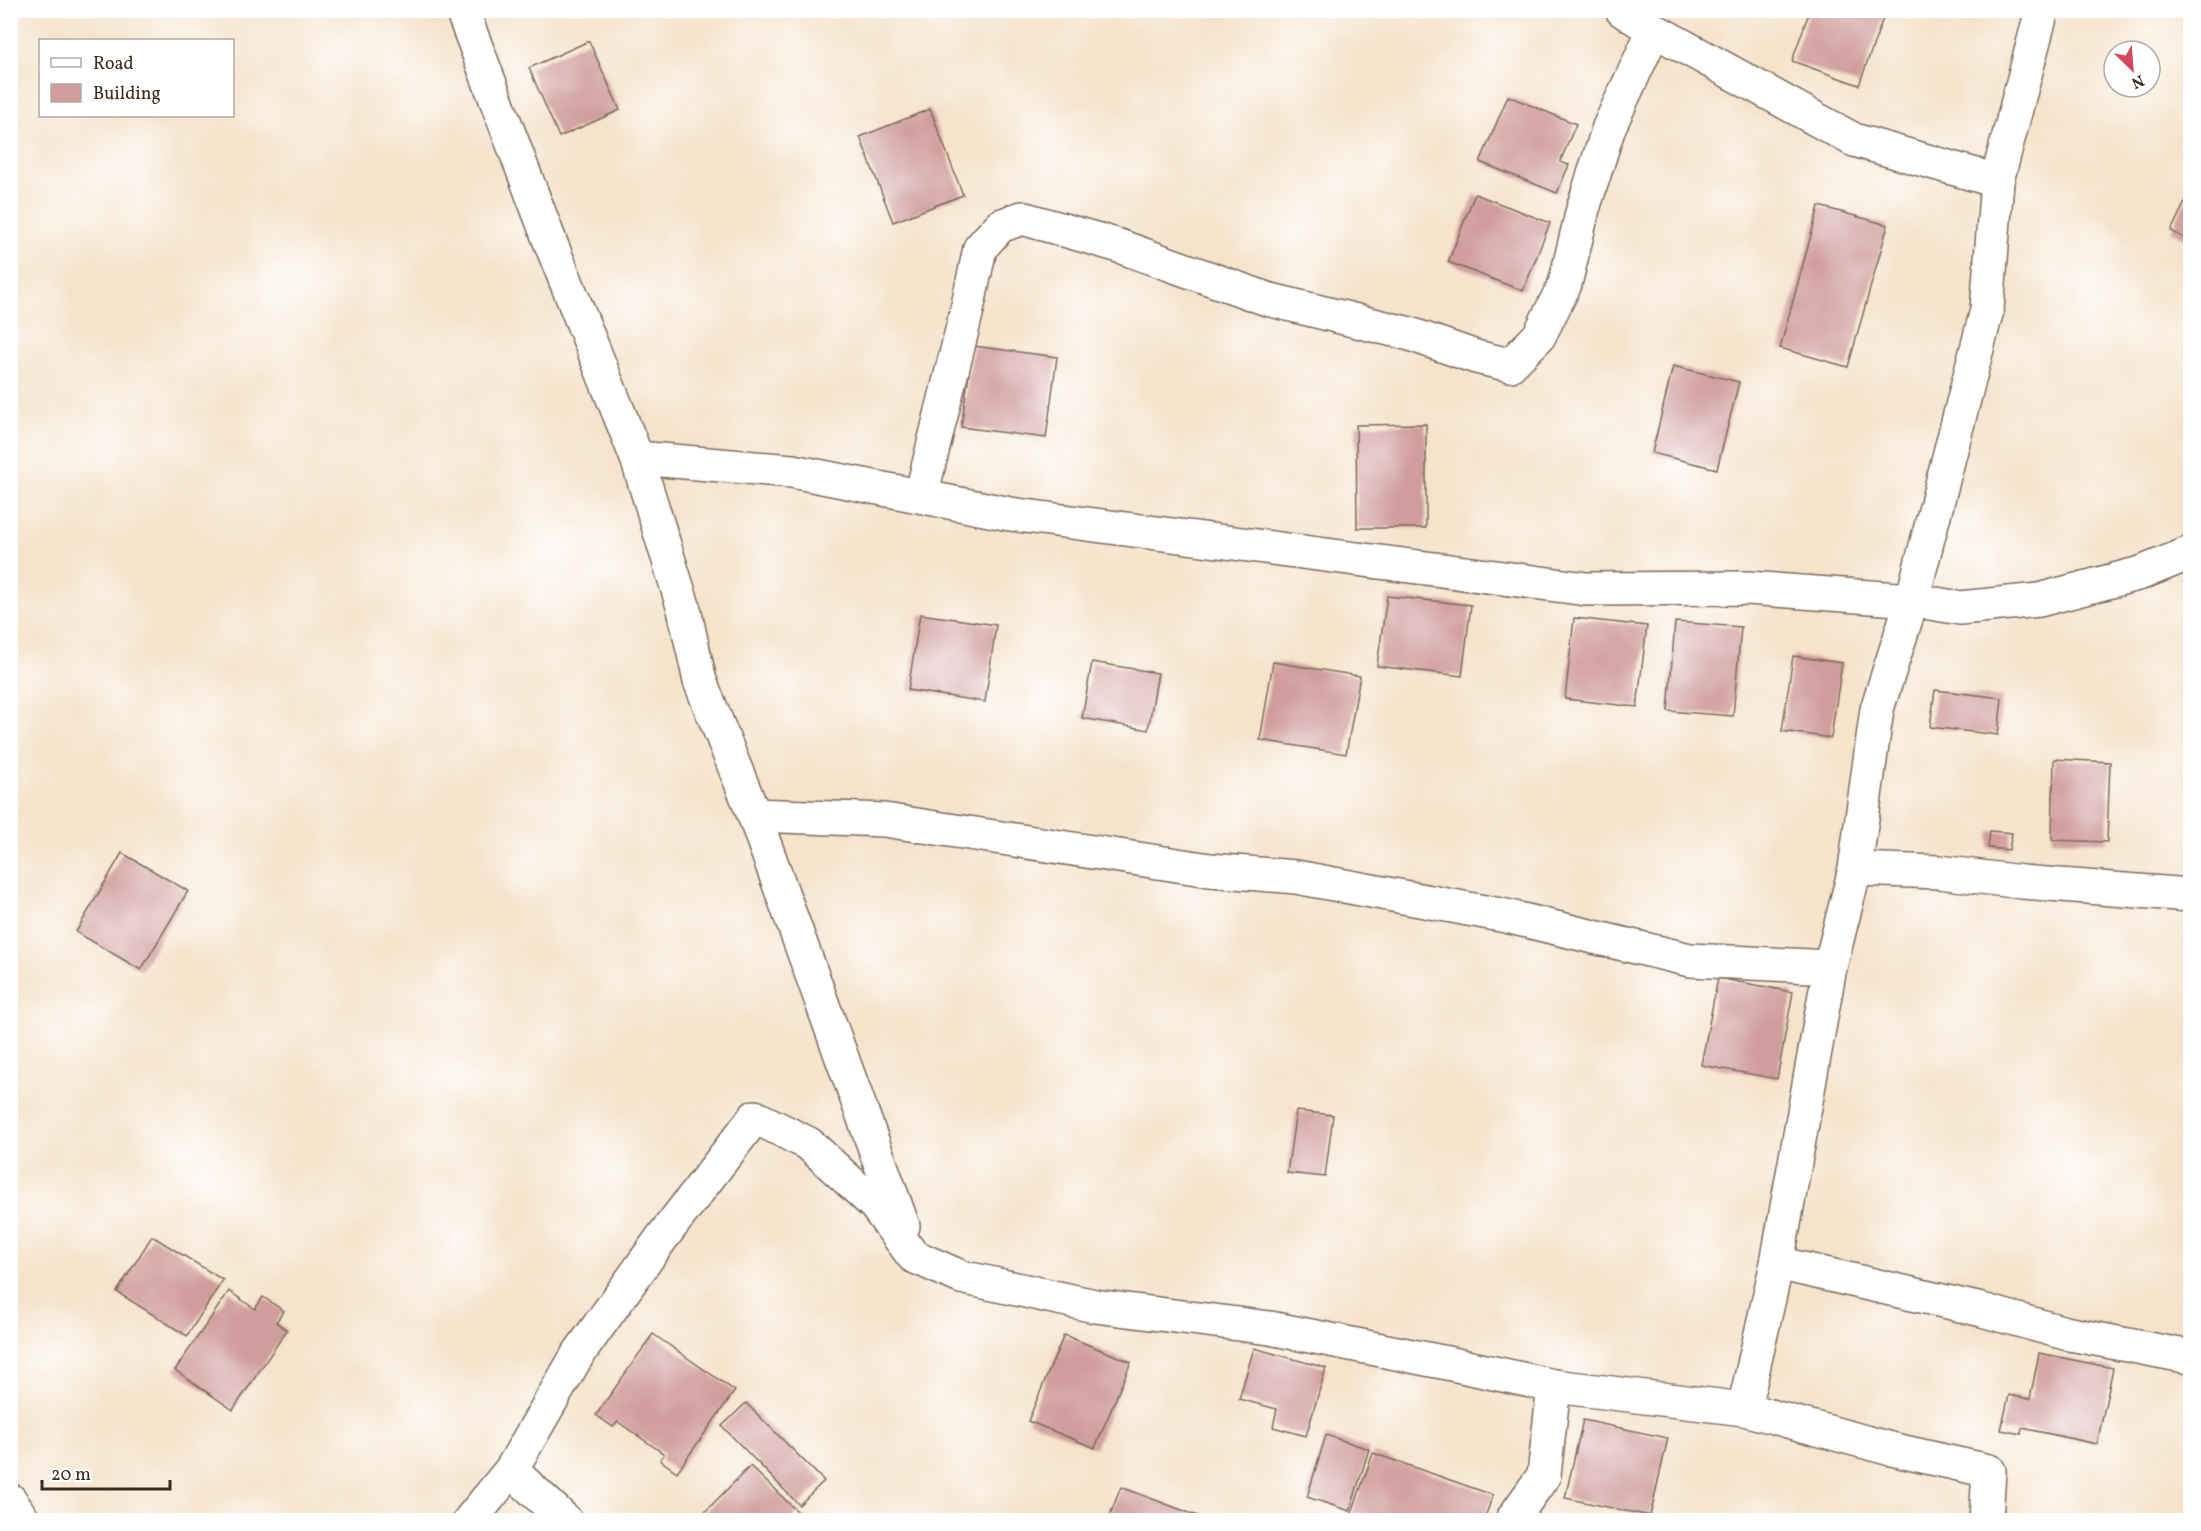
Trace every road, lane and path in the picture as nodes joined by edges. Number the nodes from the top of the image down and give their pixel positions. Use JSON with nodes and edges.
{"nodes":[{"id":1,"x":462,"y":10,"type":"edge"},
{"id":2,"x":1622,"y":10,"type":"edge"},
{"id":3,"x":2042,"y":10,"type":"edge"},
{"id":4,"x":1654,"y":30,"type":"junction"},
{"id":5,"x":1997,"y":181,"type":"junction"},
{"id":6,"x":637,"y":459,"type":"junction"},
{"id":7,"x":921,"y":496,"type":"junction"},
{"id":8,"x":2190,"y":553,"type":"edge"},
{"id":9,"x":1912,"y":600,"type":"junction"},
{"id":10,"x":754,"y":815,"type":"junction"},
{"id":11,"x":1855,"y":869,"type":"junction"},
{"id":12,"x":2190,"y":895,"type":"edge"},
{"id":13,"x":1830,"y":967,"type":"junction"},
{"id":14,"x":913,"y":1256,"type":"junction"},
{"id":15,"x":1777,"y":1263,"type":"junction"},
{"id":16,"x":2190,"y":1356,"type":"edge"},
{"id":17,"x":1554,"y":1386,"type":"junction"},
{"id":18,"x":1744,"y":1410,"type":"junction"},
{"id":19,"x":511,"y":1470,"type":"junction"},
{"id":20,"x":10,"y":1500,"type":"edge"},
{"id":21,"x":23,"y":1521,"type":"edge"},
{"id":22,"x":471,"y":1521,"type":"edge"},
{"id":23,"x":565,"y":1521,"type":"edge"},
{"id":24,"x":1514,"y":1521,"type":"edge"},
{"id":25,"x":1986,"y":1521,"type":"edge"}],
"edges":[{"from":1,"to":6,"type":"street"},
{"from":2,"to":4,"type":"street"},
{"from":3,"to":5,"type":"street"},
{"from":4,"to":5,"type":"street"},
{"from":4,"to":7,"type":"street"},
{"from":5,"to":9,"type":"street"},
{"from":6,"to":7,"type":"street"},
{"from":6,"to":10,"type":"street"},
{"from":7,"to":9,"type":"street"},
{"from":8,"to":9,"type":"street"},
{"from":9,"to":11,"type":"street"},
{"from":10,"to":13,"type":"street"},
{"from":10,"to":14,"type":"street"},
{"from":11,"to":12,"type":"street"},
{"from":11,"to":13,"type":"street"},
{"from":13,"to":15,"type":"street"},
{"from":14,"to":17,"type":"street"},
{"from":14,"to":19,"type":"street"},
{"from":15,"to":16,"type":"street"},
{"from":15,"to":18,"type":"street"},
{"from":17,"to":18,"type":"street"},
{"from":17,"to":24,"type":"street"},
{"from":18,"to":25,"type":"street"},
{"from":19,"to":22,"type":"street"},
{"from":19,"to":23,"type":"street"},
{"from":20,"to":21,"type":"street"}]}
